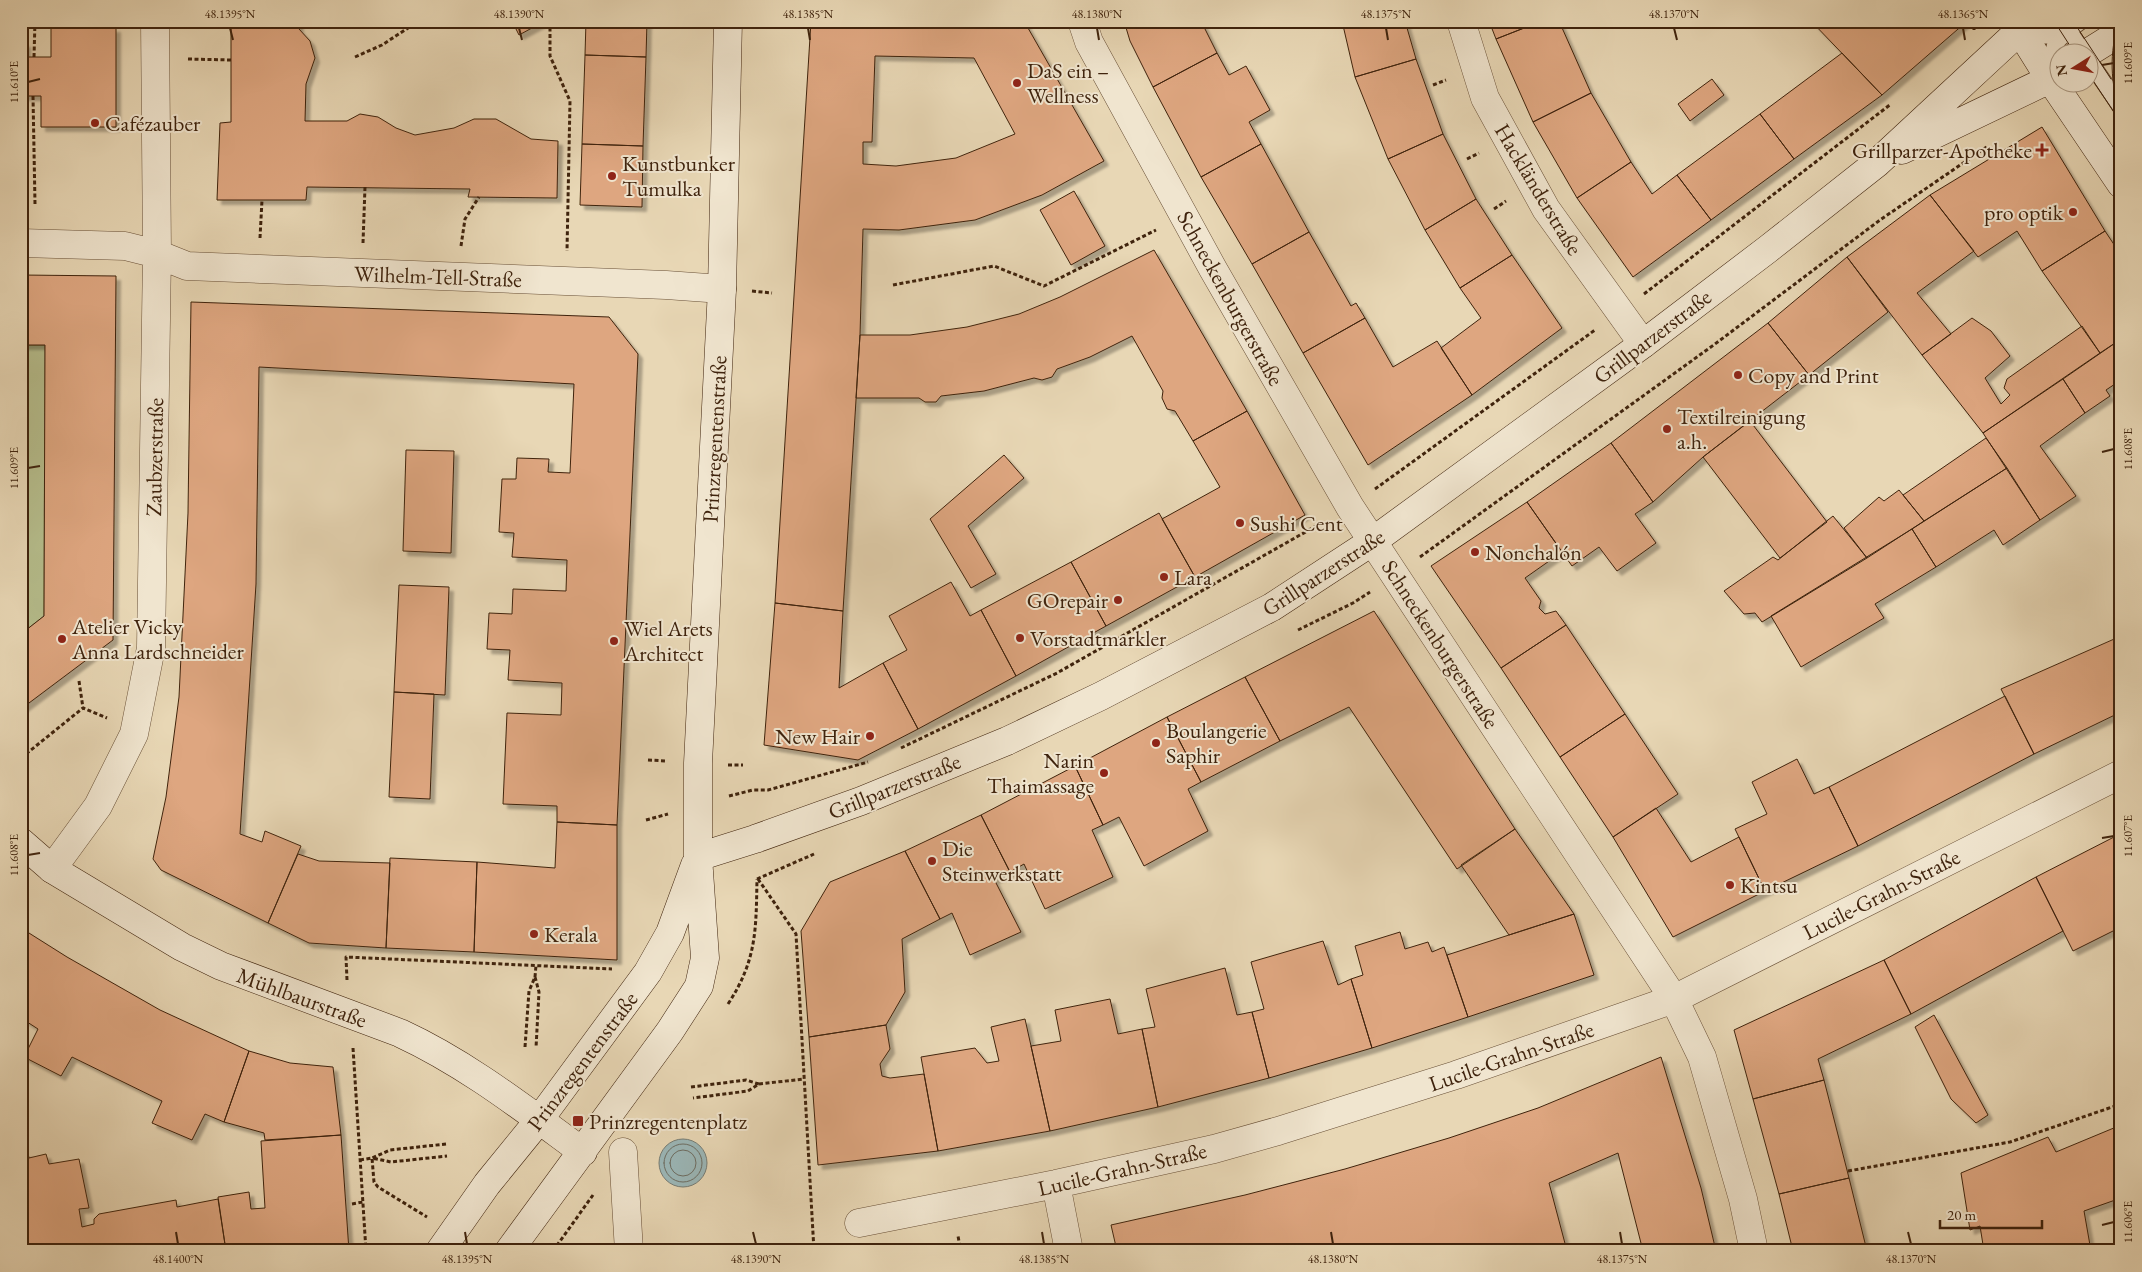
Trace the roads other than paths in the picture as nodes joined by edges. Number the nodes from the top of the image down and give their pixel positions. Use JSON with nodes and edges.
{"nodes":[{"id":1,"x":155,"y":21,"type":"edge"},
{"id":2,"x":728,"y":21,"type":"edge"},
{"id":3,"x":1082,"y":21,"type":"edge"},
{"id":4,"x":1461,"y":21,"type":"edge"},
{"id":5,"x":2021,"y":24,"type":"edge"},
{"id":6,"x":2068,"y":27,"type":"edge"},
{"id":7,"x":2121,"y":32,"type":"edge"},
{"id":8,"x":2059,"y":42,"type":"edge"},
{"id":9,"x":2077,"y":42,"type":"edge"},
{"id":10,"x":2100,"y":45,"type":"edge"},
{"id":11,"x":2050,"y":68,"type":"edge"},
{"id":12,"x":2100,"y":77,"type":"edge"},
{"id":13,"x":2050,"y":78,"type":"edge"},
{"id":14,"x":2065,"y":92,"type":"edge"},
{"id":15,"x":2121,"y":107,"type":"edge"},
{"id":16,"x":1877,"y":163,"type":"junction"},
{"id":17,"x":2121,"y":184,"type":"edge"},
{"id":18,"x":21,"y":244,"type":"edge"},
{"id":19,"x":157,"y":254,"type":"junction"},
{"id":20,"x":722,"y":288,"type":"junction"},
{"id":21,"x":1643,"y":344,"type":"junction"},
{"id":22,"x":1373,"y":542,"type":"junction"},
{"id":23,"x":2121,"y":774,"type":"edge"},
{"id":24,"x":21,"y":842,"type":"edge"},
{"id":25,"x":698,"y":857,"type":"junction"},
{"id":26,"x":52,"y":869,"type":"junction"},
{"id":27,"x":1674,"y":999,"type":"junction"},
{"id":28,"x":539,"y":1120,"type":"junction"},
{"id":29,"x":583,"y":1152,"type":"junction"},
{"id":30,"x":623,"y":1152,"type":"dead end"},
{"id":31,"x":1056,"y":1184,"type":"junction"},
{"id":32,"x":860,"y":1223,"type":"dead end"},
{"id":33,"x":440,"y":1251,"type":"edge"},
{"id":34,"x":510,"y":1251,"type":"edge"},
{"id":35,"x":629,"y":1251,"type":"edge"},
{"id":36,"x":1069,"y":1251,"type":"edge"},
{"id":37,"x":1754,"y":1251,"type":"edge"}],
"edges":[{"from":1,"to":19,"type":"street","name":"Zaubzerstraße"},
{"from":2,"to":20,"type":"street","name":"Prinzregentenstraße"},
{"from":3,"to":22,"type":"street","name":"Schneckenburgerstraße"},
{"from":4,"to":21,"type":"street","name":"Hackländerstraße"},
{"from":5,"to":6,"type":"lane"},
{"from":5,"to":11,"type":"street"},
{"from":5,"to":16,"type":"street","name":"Grillparzerstraße"},
{"from":6,"to":8,"type":"lane"},
{"from":6,"to":9,"type":"lane"},
{"from":7,"to":10,"type":"street"},
{"from":12,"to":15,"type":"lane"},
{"from":13,"to":16,"type":"street","name":"Grillparzerstraße"},
{"from":14,"to":17,"type":"street"},
{"from":16,"to":21,"type":"street","name":"Grillparzerstraße"},
{"from":18,"to":19,"type":"street","name":"Wilhelm-Tell-Straße"},
{"from":19,"to":20,"type":"street","name":"Wilhelm-Tell-Straße"},
{"from":19,"to":26,"type":"street","name":"Zaubzerstraße"},
{"from":20,"to":25,"type":"street","name":"Prinzregentenstraße"},
{"from":21,"to":22,"type":"street","name":"Grillparzerstraße"},
{"from":22,"to":25,"type":"street","name":"Grillparzerstraße"},
{"from":22,"to":27,"type":"street","name":"Schneckenburgerstraße"},
{"from":23,"to":27,"type":"street","name":"Lucile-Grahn-Straße"},
{"from":24,"to":26,"type":"street","name":"Mühlbaurstraße"},
{"from":25,"to":28,"type":"street","name":"Prinzregentenstraße"},
{"from":25,"to":29,"type":"street","name":"Prinzregentenstraße"},
{"from":26,"to":28,"type":"street","name":"Mühlbaurstraße"},
{"from":27,"to":31,"type":"street","name":"Lucile-Grahn-Straße"},
{"from":27,"to":37,"type":"street","name":"Schneckenburgerstraße"},
{"from":28,"to":29,"type":"street","name":"Mühlbaurstraße"},
{"from":28,"to":33,"type":"street","name":"Prinzregentenstraße"},
{"from":29,"to":34,"type":"street","name":"Prinzregentenstraße"},
{"from":30,"to":35,"type":"street"},
{"from":31,"to":32,"type":"street","name":"Lucile-Grahn-Straße"},
{"from":31,"to":36,"type":"street"}]}
